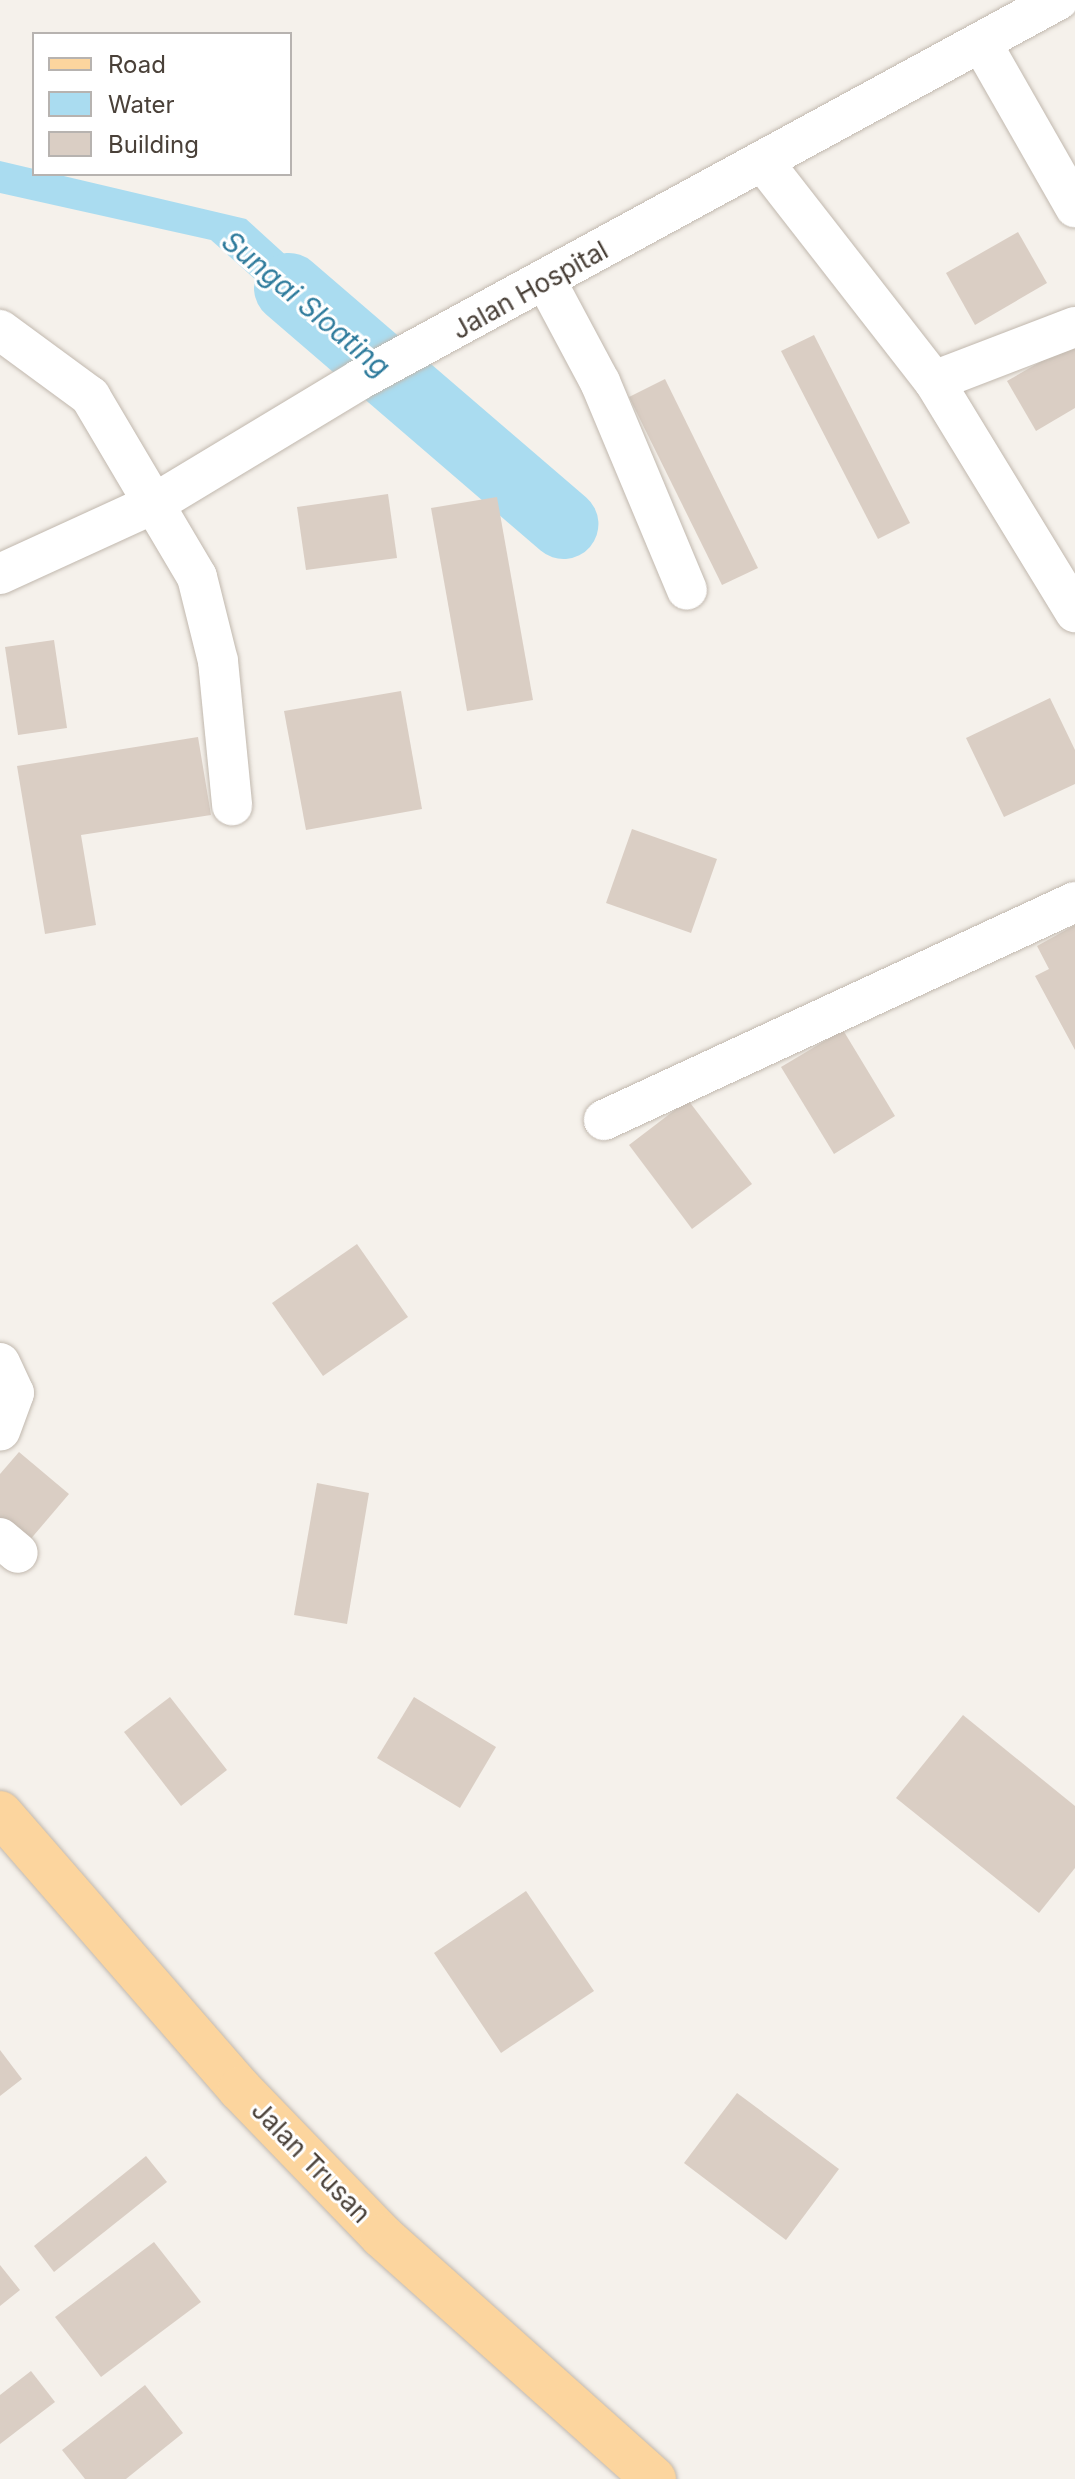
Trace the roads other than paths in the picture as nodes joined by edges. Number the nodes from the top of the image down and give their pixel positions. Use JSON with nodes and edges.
{"nodes":[{"id":1,"x":1058,"y":0,"type":"edge"},
{"id":2,"x":982,"y":44,"type":"junction"},
{"id":3,"x":764,"y":163,"type":"junction"},
{"id":4,"x":1075,"y":207,"type":"edge"},
{"id":5,"x":546,"y":281,"type":"junction"},
{"id":6,"x":1075,"y":327,"type":"edge"},
{"id":7,"x":0,"y":330,"type":"edge"},
{"id":8,"x":934,"y":381,"type":"junction"},
{"id":9,"x":157,"y":502,"type":"junction"},
{"id":10,"x":0,"y":574,"type":"edge"},
{"id":11,"x":687,"y":590,"type":"dead end"},
{"id":12,"x":1075,"y":612,"type":"edge"},
{"id":13,"x":232,"y":805,"type":"dead end"},
{"id":14,"x":1075,"y":902,"type":"edge"},
{"id":15,"x":604,"y":1120,"type":"dead end"},
{"id":16,"x":0,"y":1363,"type":"edge"},
{"id":17,"x":0,"y":1431,"type":"edge"},
{"id":18,"x":0,"y":1813,"type":"edge"},
{"id":19,"x":654,"y":2479,"type":"edge"}],
"edges":[{"from":1,"to":2,"type":"street","name":"Jalan Hospital"},
{"from":2,"to":3,"type":"street","name":"Jalan Hospital"},
{"from":2,"to":4,"type":"street"},
{"from":3,"to":5,"type":"street","name":"Jalan Hospital"},
{"from":3,"to":8,"type":"street"},
{"from":5,"to":9,"type":"street","name":"Jalan Hospital"},
{"from":5,"to":11,"type":"street"},
{"from":6,"to":8,"type":"street"},
{"from":7,"to":9,"type":"street"},
{"from":8,"to":12,"type":"street"},
{"from":9,"to":10,"type":"street","name":"Jalan Hospital"},
{"from":9,"to":13,"type":"street"},
{"from":14,"to":15,"type":"street"},
{"from":16,"to":17,"type":"street"},
{"from":18,"to":19,"type":"main road","name":"Jalan Trusan"}]}
